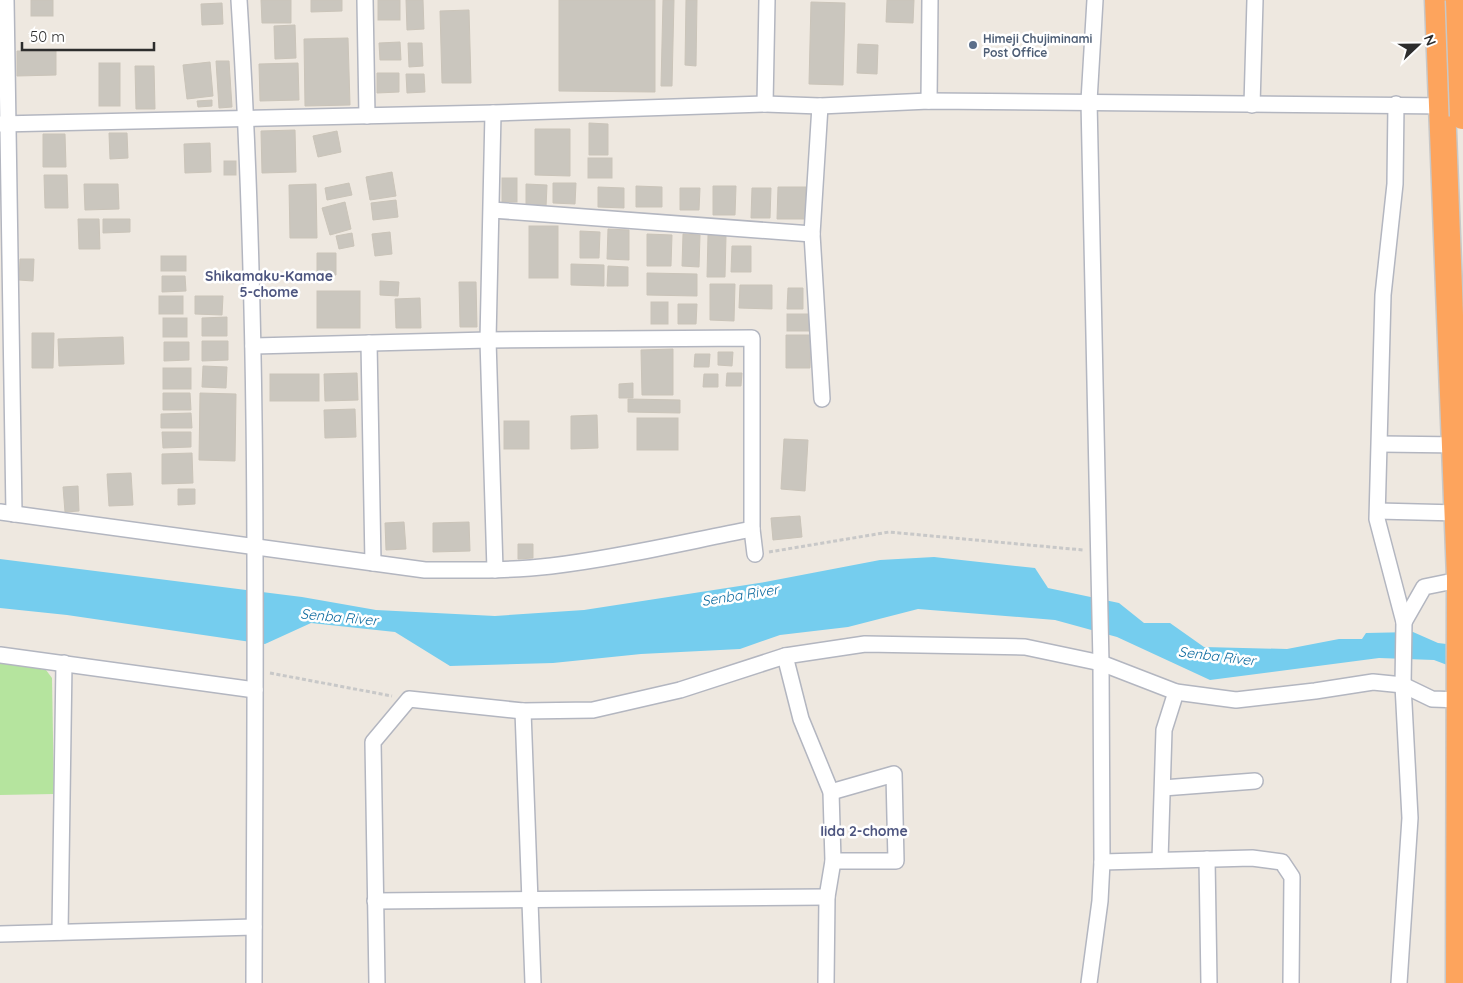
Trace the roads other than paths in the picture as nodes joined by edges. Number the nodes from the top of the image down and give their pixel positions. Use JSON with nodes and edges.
{"nodes":[{"id":1,"x":6,"y":0,"type":"edge"},
{"id":2,"x":238,"y":0,"type":"edge"},
{"id":3,"x":365,"y":0,"type":"edge"},
{"id":4,"x":767,"y":0,"type":"edge"},
{"id":5,"x":930,"y":0,"type":"edge"},
{"id":6,"x":1095,"y":0,"type":"edge"},
{"id":7,"x":1255,"y":0,"type":"edge"},
{"id":8,"x":1438,"y":0,"type":"edge"},
{"id":9,"x":1458,"y":0,"type":"edge"},
{"id":10,"x":929,"y":101,"type":"junction"},
{"id":11,"x":1089,"y":101,"type":"junction"},
{"id":12,"x":765,"y":104,"type":"junction"},
{"id":13,"x":1396,"y":104,"type":"junction"},
{"id":14,"x":1252,"y":105,"type":"junction"},
{"id":15,"x":820,"y":106,"type":"junction"},
{"id":16,"x":1456,"y":109,"type":"edge"},
{"id":17,"x":494,"y":113,"type":"junction"},
{"id":18,"x":367,"y":116,"type":"junction"},
{"id":19,"x":246,"y":118,"type":"junction"},
{"id":20,"x":4,"y":124,"type":"edge"},
{"id":21,"x":492,"y":210,"type":"junction"},
{"id":22,"x":812,"y":234,"type":"junction"},
{"id":23,"x":488,"y":340,"type":"junction"},
{"id":24,"x":369,"y":343,"type":"junction"},
{"id":25,"x":253,"y":346,"type":"junction"},
{"id":26,"x":6,"y":390,"type":"edge"},
{"id":27,"x":822,"y":399,"type":"dead end"},
{"id":28,"x":1380,"y":444,"type":"junction"},
{"id":29,"x":1459,"y":444,"type":"edge"},
{"id":30,"x":1378,"y":511,"type":"junction"},
{"id":31,"x":7,"y":513,"type":"edge"},
{"id":32,"x":1458,"y":514,"type":"junction"},
{"id":33,"x":752,"y":529,"type":"junction"},
{"id":34,"x":256,"y":548,"type":"junction"},
{"id":35,"x":756,"y":554,"type":"road end"},
{"id":36,"x":373,"y":563,"type":"junction"},
{"id":37,"x":495,"y":570,"type":"junction"},
{"id":38,"x":1462,"y":579,"type":"edge"},
{"id":39,"x":1404,"y":622,"type":"junction"},
{"id":40,"x":0,"y":655,"type":"edge"},
{"id":41,"x":785,"y":656,"type":"junction"},
{"id":42,"x":64,"y":663,"type":"junction"},
{"id":43,"x":1101,"y":663,"type":"junction"},
{"id":44,"x":1403,"y":685,"type":"junction"},
{"id":45,"x":255,"y":690,"type":"junction"},
{"id":46,"x":1176,"y":692,"type":"junction"},
{"id":47,"x":1461,"y":700,"type":"junction"},
{"id":48,"x":523,"y":711,"type":"junction"},
{"id":49,"x":1255,"y":781,"type":"dead end"},
{"id":50,"x":1164,"y":788,"type":"junction"},
{"id":51,"x":830,"y":792,"type":"junction"},
{"id":52,"x":1207,"y":859,"type":"junction"},
{"id":53,"x":833,"y":860,"type":"junction"},
{"id":54,"x":1160,"y":860,"type":"junction"},
{"id":55,"x":1102,"y":862,"type":"junction"},
{"id":56,"x":827,"y":897,"type":"junction"},
{"id":57,"x":375,"y":902,"type":"junction"},
{"id":58,"x":530,"y":902,"type":"junction"},
{"id":59,"x":254,"y":928,"type":"junction"},
{"id":60,"x":60,"y":932,"type":"junction"},
{"id":61,"x":0,"y":934,"type":"edge"},
{"id":62,"x":254,"y":983,"type":"edge"},
{"id":63,"x":377,"y":983,"type":"edge"},
{"id":64,"x":533,"y":983,"type":"edge"},
{"id":65,"x":826,"y":983,"type":"edge"},
{"id":66,"x":1089,"y":983,"type":"edge"},
{"id":67,"x":1209,"y":983,"type":"edge"},
{"id":68,"x":1291,"y":983,"type":"edge"},
{"id":69,"x":1399,"y":983,"type":"edge"},
{"id":70,"x":1459,"y":983,"type":"edge"}],
"edges":[{"from":1,"to":20,"type":"street"},
{"from":2,"to":19,"type":"street"},
{"from":3,"to":18,"type":"street"},
{"from":4,"to":12,"type":"street"},
{"from":5,"to":10,"type":"street"},
{"from":6,"to":11,"type":"street"},
{"from":7,"to":14,"type":"street"},
{"from":8,"to":16,"type":"highway"},
{"from":9,"to":16,"type":"highway","bridge":true},
{"from":10,"to":11,"type":"street"},
{"from":10,"to":15,"type":"street"},
{"from":11,"to":14,"type":"street"},
{"from":11,"to":43,"type":"street"},
{"from":12,"to":15,"type":"street"},
{"from":12,"to":17,"type":"street"},
{"from":13,"to":14,"type":"street"},
{"from":13,"to":16,"type":"street"},
{"from":13,"to":28,"type":"street"},
{"from":15,"to":22,"type":"street"},
{"from":16,"to":29,"type":"highway"},
{"from":17,"to":18,"type":"street"},
{"from":17,"to":21,"type":"street"},
{"from":18,"to":19,"type":"street"},
{"from":19,"to":20,"type":"street"},
{"from":19,"to":25,"type":"street"},
{"from":20,"to":26,"type":"street"},
{"from":21,"to":22,"type":"street"},
{"from":21,"to":23,"type":"street"},
{"from":22,"to":27,"type":"street"},
{"from":23,"to":24,"type":"street"},
{"from":23,"to":33,"type":"street"},
{"from":23,"to":37,"type":"street"},
{"from":24,"to":25,"type":"street"},
{"from":24,"to":36,"type":"street"},
{"from":25,"to":34,"type":"street"},
{"from":26,"to":31,"type":"street"},
{"from":28,"to":29,"type":"street"},
{"from":28,"to":30,"type":"street"},
{"from":29,"to":32,"type":"highway"},
{"from":30,"to":32,"type":"street"},
{"from":30,"to":39,"type":"street"},
{"from":31,"to":34,"type":"street"},
{"from":32,"to":38,"type":"highway"},
{"from":33,"to":35,"type":"street"},
{"from":33,"to":37,"type":"street"},
{"from":34,"to":36,"type":"street"},
{"from":34,"to":45,"type":"street"},
{"from":36,"to":37,"type":"street"},
{"from":38,"to":39,"type":"street"},
{"from":38,"to":47,"type":"highway"},
{"from":39,"to":44,"type":"street"},
{"from":40,"to":42,"type":"street"},
{"from":41,"to":43,"type":"street"},
{"from":41,"to":48,"type":"street"},
{"from":41,"to":51,"type":"street"},
{"from":42,"to":45,"type":"street"},
{"from":42,"to":60,"type":"street"},
{"from":43,"to":46,"type":"street"},
{"from":43,"to":55,"type":"street"},
{"from":44,"to":46,"type":"street"},
{"from":44,"to":47,"type":"street"},
{"from":44,"to":69,"type":"street"},
{"from":45,"to":59,"type":"street"},
{"from":46,"to":50,"type":"street"},
{"from":47,"to":70,"type":"highway"},
{"from":48,"to":57,"type":"street"},
{"from":48,"to":58,"type":"street"},
{"from":49,"to":50,"type":"street"},
{"from":50,"to":54,"type":"street"},
{"from":51,"to":53,"type":"street"},
{"from":51,"to":53,"type":"street"},
{"from":52,"to":54,"type":"street"},
{"from":52,"to":67,"type":"street"},
{"from":52,"to":68,"type":"street"},
{"from":53,"to":56,"type":"street"},
{"from":54,"to":55,"type":"street"},
{"from":55,"to":66,"type":"street"},
{"from":56,"to":58,"type":"street"},
{"from":56,"to":65,"type":"street"},
{"from":57,"to":58,"type":"street"},
{"from":57,"to":63,"type":"street"},
{"from":58,"to":64,"type":"street"},
{"from":59,"to":60,"type":"street"},
{"from":59,"to":62,"type":"street"},
{"from":60,"to":61,"type":"street"}]}
